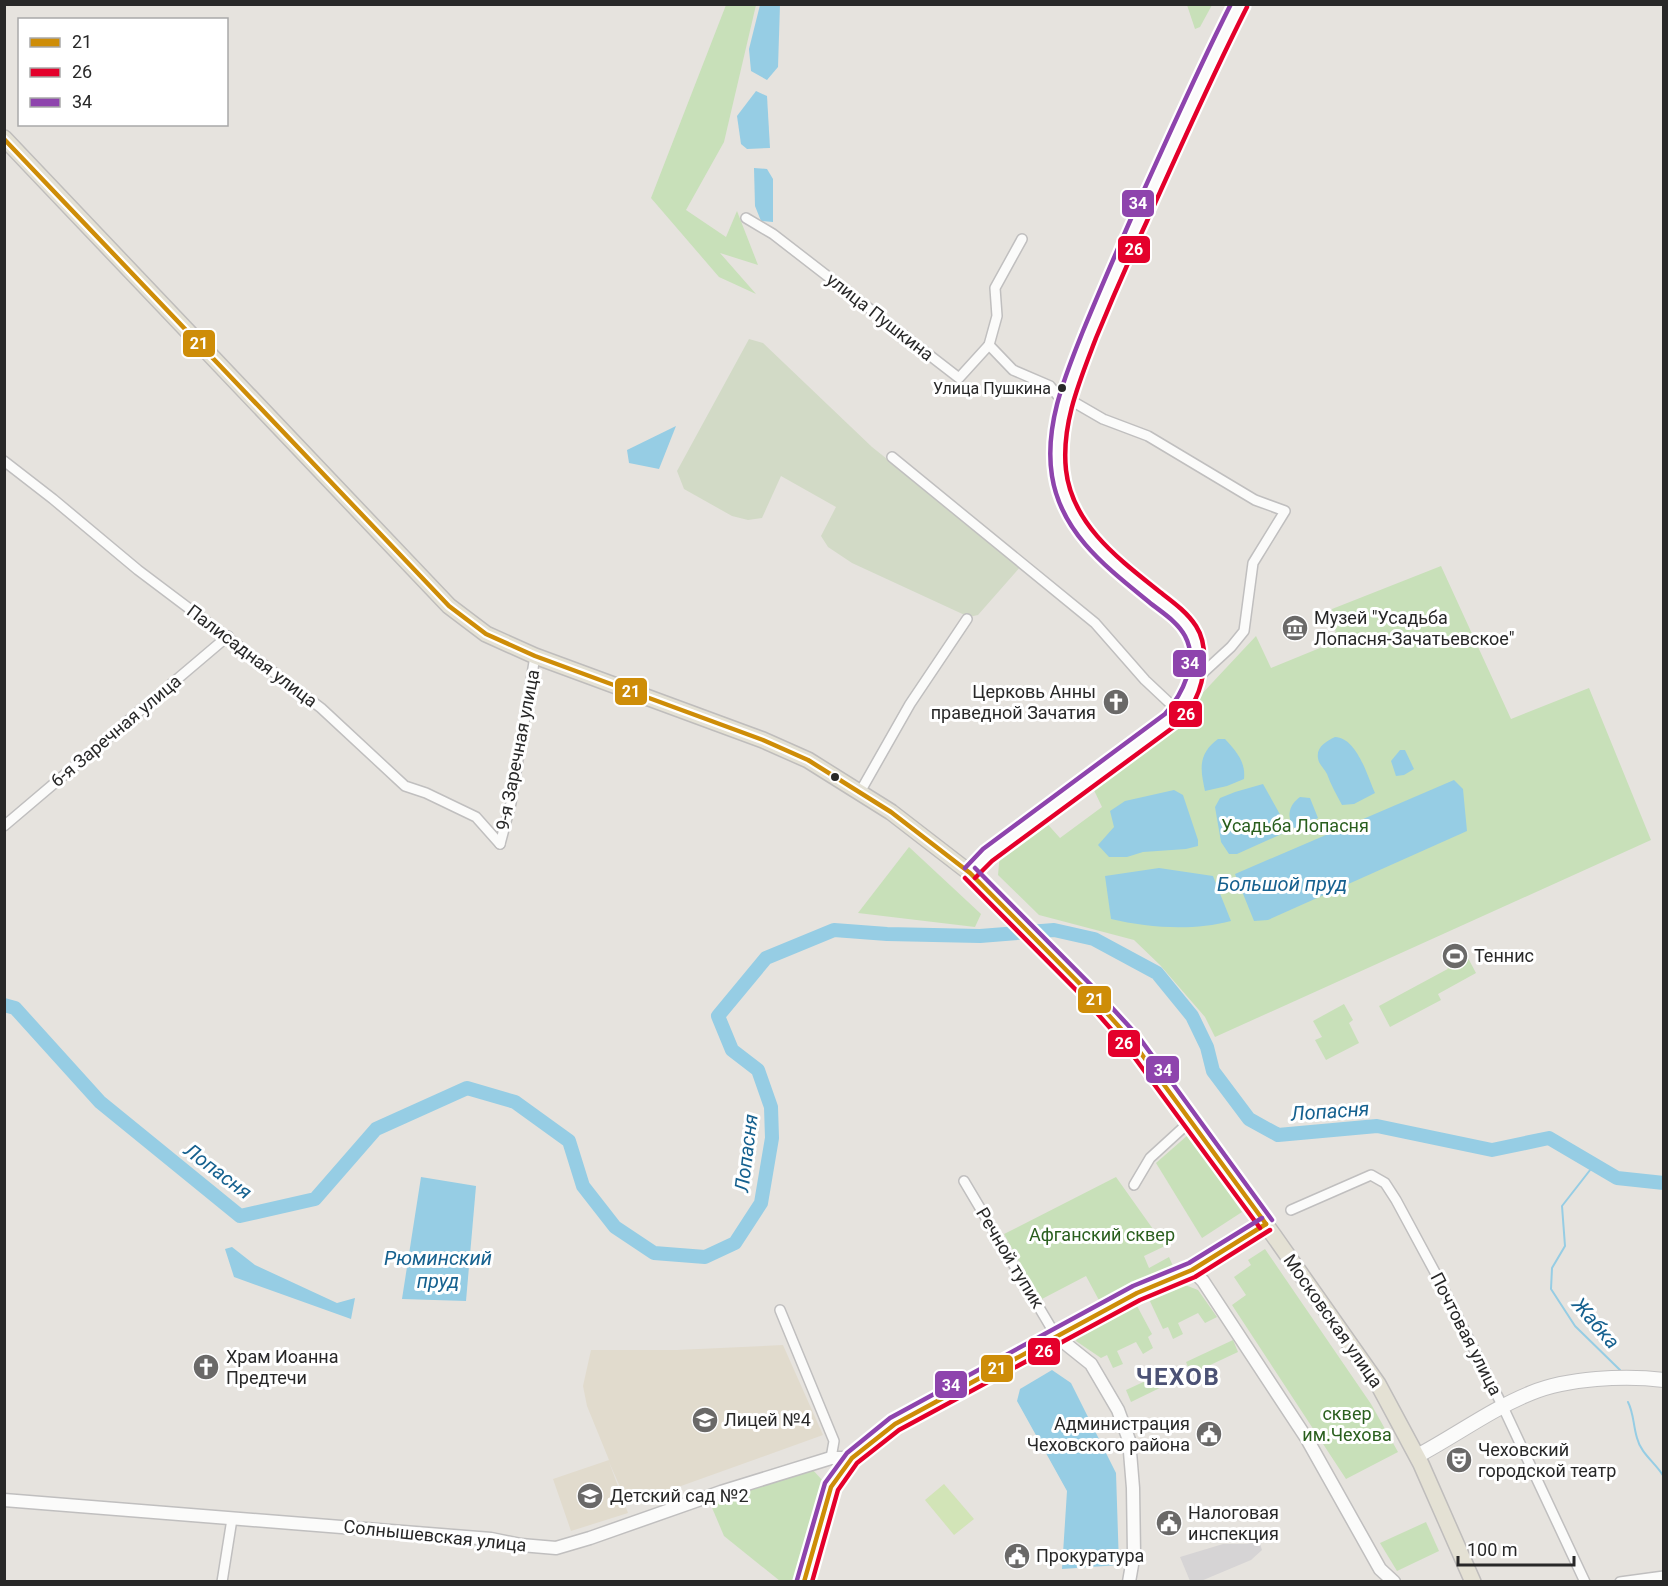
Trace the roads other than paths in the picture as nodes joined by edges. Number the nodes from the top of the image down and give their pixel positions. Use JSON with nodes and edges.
{"nodes":[{"id":1,"x":1240,"y":4,"type":"edge"},
{"id":2,"x":4,"y":138,"type":"edge"},
{"id":3,"x":746,"y":218,"type":"dead end"},
{"id":4,"x":1022,"y":239,"type":"dead end"},
{"id":5,"x":989,"y":345,"type":"junction"},
{"id":6,"x":1065,"y":398,"type":"junction"},
{"id":7,"x":892,"y":457,"type":"dead end"},
{"id":8,"x":4,"y":461,"type":"edge"},
{"id":9,"x":967,"y":619,"type":"dead end"},
{"id":10,"x":228,"y":636,"type":"junction"},
{"id":11,"x":535,"y":656,"type":"junction"},
{"id":12,"x":1194,"y":681,"type":"junction"},
{"id":13,"x":1178,"y":711,"type":"junction"},
{"id":14,"x":860,"y":792,"type":"junction"},
{"id":15,"x":4,"y":826,"type":"edge"},
{"id":16,"x":500,"y":844,"type":"joint"},
{"id":17,"x":970,"y":873,"type":"junction"},
{"id":18,"x":1189,"y":1118,"type":"junction"},
{"id":19,"x":964,"y":1181,"type":"dead end"},
{"id":20,"x":1134,"y":1185,"type":"dead end"},
{"id":21,"x":1292,"y":1210,"type":"dead end"},
{"id":22,"x":1266,"y":1224,"type":"junction"},
{"id":23,"x":1192,"y":1270,"type":"junction"},
{"id":24,"x":780,"y":1310,"type":"dead end"},
{"id":25,"x":1056,"y":1336,"type":"junction"},
{"id":26,"x":1664,"y":1380,"type":"edge"},
{"id":27,"x":1503,"y":1407,"type":"junction"},
{"id":28,"x":1417,"y":1456,"type":"junction"},
{"id":29,"x":831,"y":1458,"type":"junction"},
{"id":30,"x":852,"y":1458,"type":"junction"},
{"id":31,"x":4,"y":1500,"type":"edge"},
{"id":32,"x":232,"y":1519,"type":"junction"},
{"id":33,"x":1381,"y":1575,"type":"edge"},
{"id":34,"x":1664,"y":1576,"type":"edge"},
{"id":35,"x":222,"y":1581,"type":"edge"},
{"id":36,"x":804,"y":1581,"type":"edge"},
{"id":37,"x":1129,"y":1581,"type":"edge"},
{"id":38,"x":1394,"y":1581,"type":"edge"},
{"id":39,"x":1473,"y":1581,"type":"edge"},
{"id":40,"x":1585,"y":1581,"type":"edge"},
{"id":41,"x":1620,"y":1581,"type":"edge"}],
"edges":[{"from":1,"to":6,"type":"main road"},
{"from":2,"to":11,"type":"main road","name":"Московская улица"},
{"from":3,"to":5,"type":"street","name":"улица Пушкина"},
{"from":4,"to":5,"type":"street"},
{"from":5,"to":6,"type":"street"},
{"from":6,"to":12,"type":"main road"},
{"from":6,"to":12,"type":"street"},
{"from":7,"to":13,"type":"street"},
{"from":8,"to":10,"type":"street","name":"Палисадная улица"},
{"from":9,"to":14,"type":"street"},
{"from":10,"to":15,"type":"street","name":"6-я Заречная улица"},
{"from":10,"to":16,"type":"street","name":"Палисадная улица"},
{"from":11,"to":14,"type":"main road","name":"Московская улица"},
{"from":11,"to":16,"type":"street","name":"9-я Заречная улица"},
{"from":12,"to":13,"type":"main road"},
{"from":13,"to":17,"type":"main road"},
{"from":14,"to":17,"type":"main road","name":"Московская улица"},
{"from":17,"to":18,"type":"main road","name":"Московская улица"},
{"from":18,"to":20,"type":"street"},
{"from":18,"to":22,"type":"main road","name":"Московская улица"},
{"from":19,"to":25,"type":"street","name":"Речной тупик"},
{"from":21,"to":27,"type":"street","name":"Почтовая улица"},
{"from":22,"to":23,"type":"main road"},
{"from":22,"to":28,"type":"main road","name":"Московская улица"},
{"from":23,"to":25,"type":"main road"},
{"from":23,"to":33,"type":"street"},
{"from":24,"to":29,"type":"street"},
{"from":25,"to":30,"type":"main road"},
{"from":25,"to":37,"type":"street"},
{"from":26,"to":27,"type":"main road"},
{"from":27,"to":28,"type":"main road"},
{"from":27,"to":40,"type":"street","name":"Почтовая улица"},
{"from":28,"to":39,"type":"main road","name":"Московская улица"},
{"from":29,"to":30,"type":"street","name":"Солнышевская улица"},
{"from":29,"to":32,"type":"street","name":"Солнышевская улица"},
{"from":30,"to":36,"type":"main road"},
{"from":31,"to":32,"type":"street","name":"Солнышевская улица"},
{"from":32,"to":35,"type":"street"},
{"from":33,"to":38,"type":"street"},
{"from":34,"to":41,"type":"street"}]}
